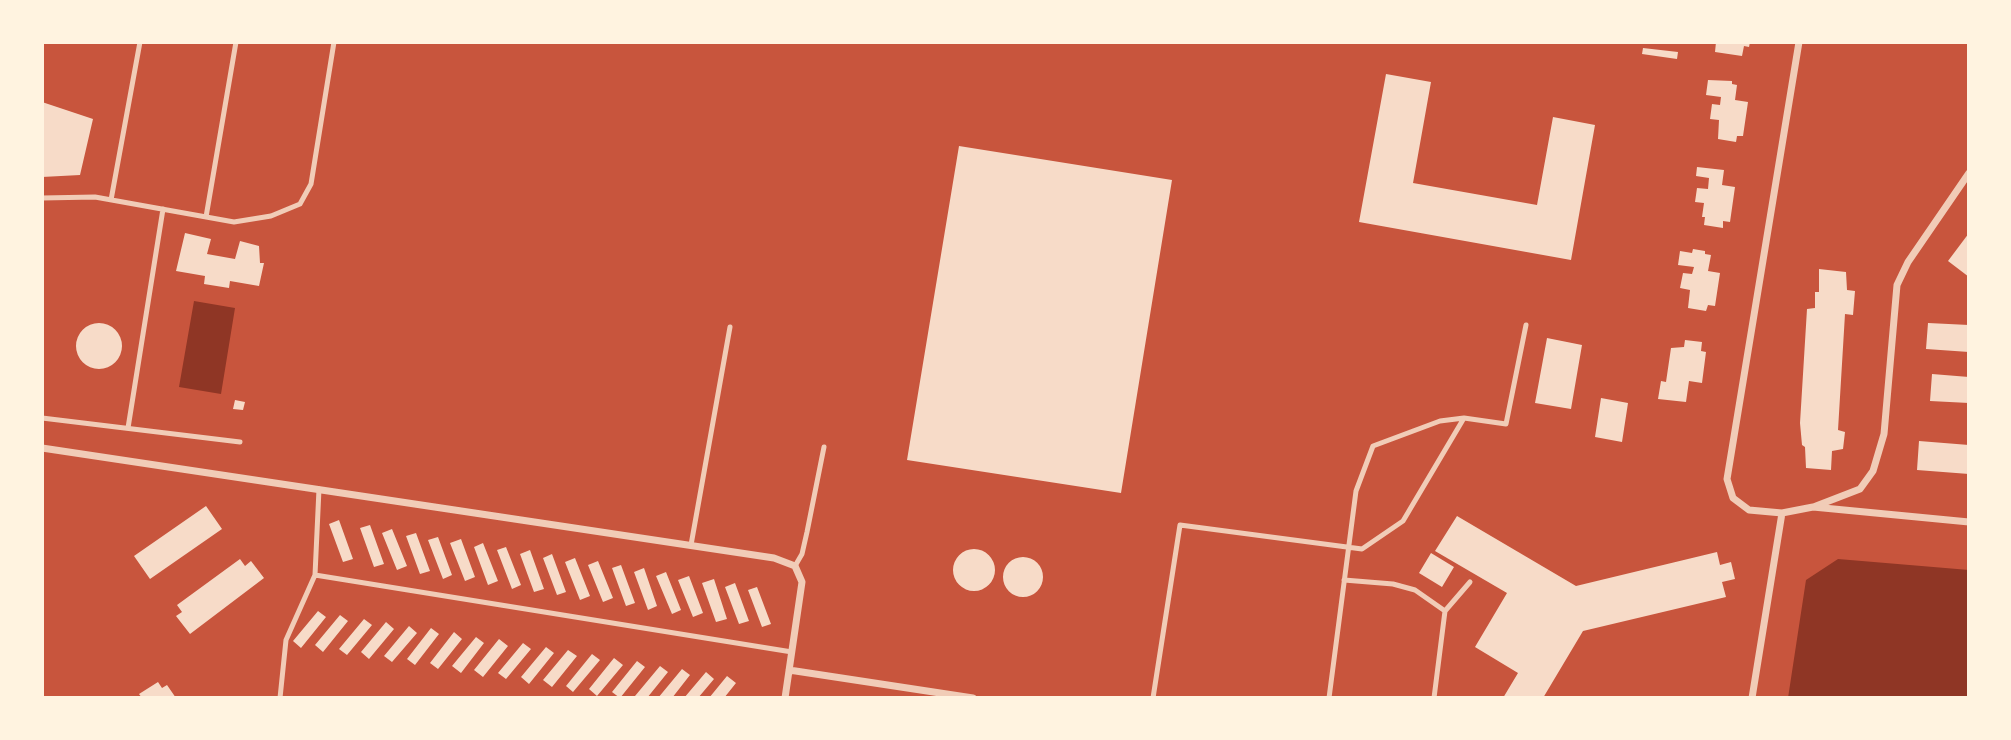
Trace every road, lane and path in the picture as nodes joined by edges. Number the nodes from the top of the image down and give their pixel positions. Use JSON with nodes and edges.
{"nodes":[{"id":1,"x":139,"y":42,"type":"edge"},
{"id":2,"x":236,"y":42,"type":"edge"},
{"id":3,"x":334,"y":42,"type":"edge"},
{"id":4,"x":1799,"y":42,"type":"edge"},
{"id":5,"x":1969,"y":173,"type":"edge"},
{"id":6,"x":42,"y":198,"type":"edge"},
{"id":7,"x":111,"y":200,"type":"junction"},
{"id":8,"x":163,"y":209,"type":"junction"},
{"id":9,"x":206,"y":217,"type":"junction"},
{"id":10,"x":1526,"y":325,"type":"dead end"},
{"id":11,"x":730,"y":327,"type":"dead end"},
{"id":12,"x":42,"y":418,"type":"edge"},
{"id":13,"x":1464,"y":418,"type":"junction"},
{"id":14,"x":128,"y":428,"type":"junction"},
{"id":15,"x":240,"y":442,"type":"dead end"},
{"id":16,"x":824,"y":447,"type":"dead end"},
{"id":17,"x":42,"y":448,"type":"edge"},
{"id":18,"x":319,"y":489,"type":"junction"},
{"id":19,"x":1813,"y":507,"type":"junction"},
{"id":20,"x":1782,"y":513,"type":"junction"},
{"id":21,"x":1969,"y":522,"type":"edge"},
{"id":22,"x":691,"y":545,"type":"junction"},
{"id":23,"x":1349,"y":548,"type":"junction"},
{"id":24,"x":795,"y":566,"type":"junction"},
{"id":25,"x":315,"y":575,"type":"junction"},
{"id":26,"x":1344,"y":580,"type":"junction"},
{"id":27,"x":1470,"y":582,"type":"dead end"},
{"id":28,"x":1445,"y":611,"type":"junction"},
{"id":29,"x":792,"y":652,"type":"junction"},
{"id":30,"x":789,"y":670,"type":"junction"},
{"id":31,"x":280,"y":698,"type":"edge"},
{"id":32,"x":785,"y":698,"type":"edge"},
{"id":33,"x":972,"y":698,"type":"edge"},
{"id":34,"x":1153,"y":698,"type":"edge"},
{"id":35,"x":1329,"y":698,"type":"edge"},
{"id":36,"x":1434,"y":698,"type":"edge"},
{"id":37,"x":1752,"y":698,"type":"edge"}],
"edges":[{"from":1,"to":7,"type":"lane"},
{"from":2,"to":9,"type":"lane"},
{"from":3,"to":9,"type":"lane"},
{"from":4,"to":20,"type":"street"},
{"from":5,"to":19,"type":"street"},
{"from":6,"to":7,"type":"lane"},
{"from":7,"to":8,"type":"lane"},
{"from":8,"to":9,"type":"lane"},
{"from":8,"to":14,"type":"lane"},
{"from":10,"to":13,"type":"lane"},
{"from":11,"to":22,"type":"lane"},
{"from":12,"to":14,"type":"lane"},
{"from":13,"to":23,"type":"lane"},
{"from":13,"to":23,"type":"lane"},
{"from":14,"to":15,"type":"lane"},
{"from":16,"to":24,"type":"lane"},
{"from":17,"to":18,"type":"street"},
{"from":18,"to":22,"type":"street"},
{"from":18,"to":25,"type":"lane"},
{"from":19,"to":20,"type":"street"},
{"from":19,"to":21,"type":"street"},
{"from":20,"to":37,"type":"street"},
{"from":22,"to":24,"type":"street"},
{"from":23,"to":26,"type":"lane"},
{"from":23,"to":34,"type":"lane"},
{"from":24,"to":29,"type":"street"},
{"from":25,"to":29,"type":"lane"},
{"from":25,"to":31,"type":"lane"},
{"from":26,"to":28,"type":"lane"},
{"from":26,"to":35,"type":"lane"},
{"from":27,"to":28,"type":"lane"},
{"from":28,"to":36,"type":"lane"},
{"from":29,"to":30,"type":"street"},
{"from":30,"to":32,"type":"street"},
{"from":30,"to":33,"type":"street"}]}
